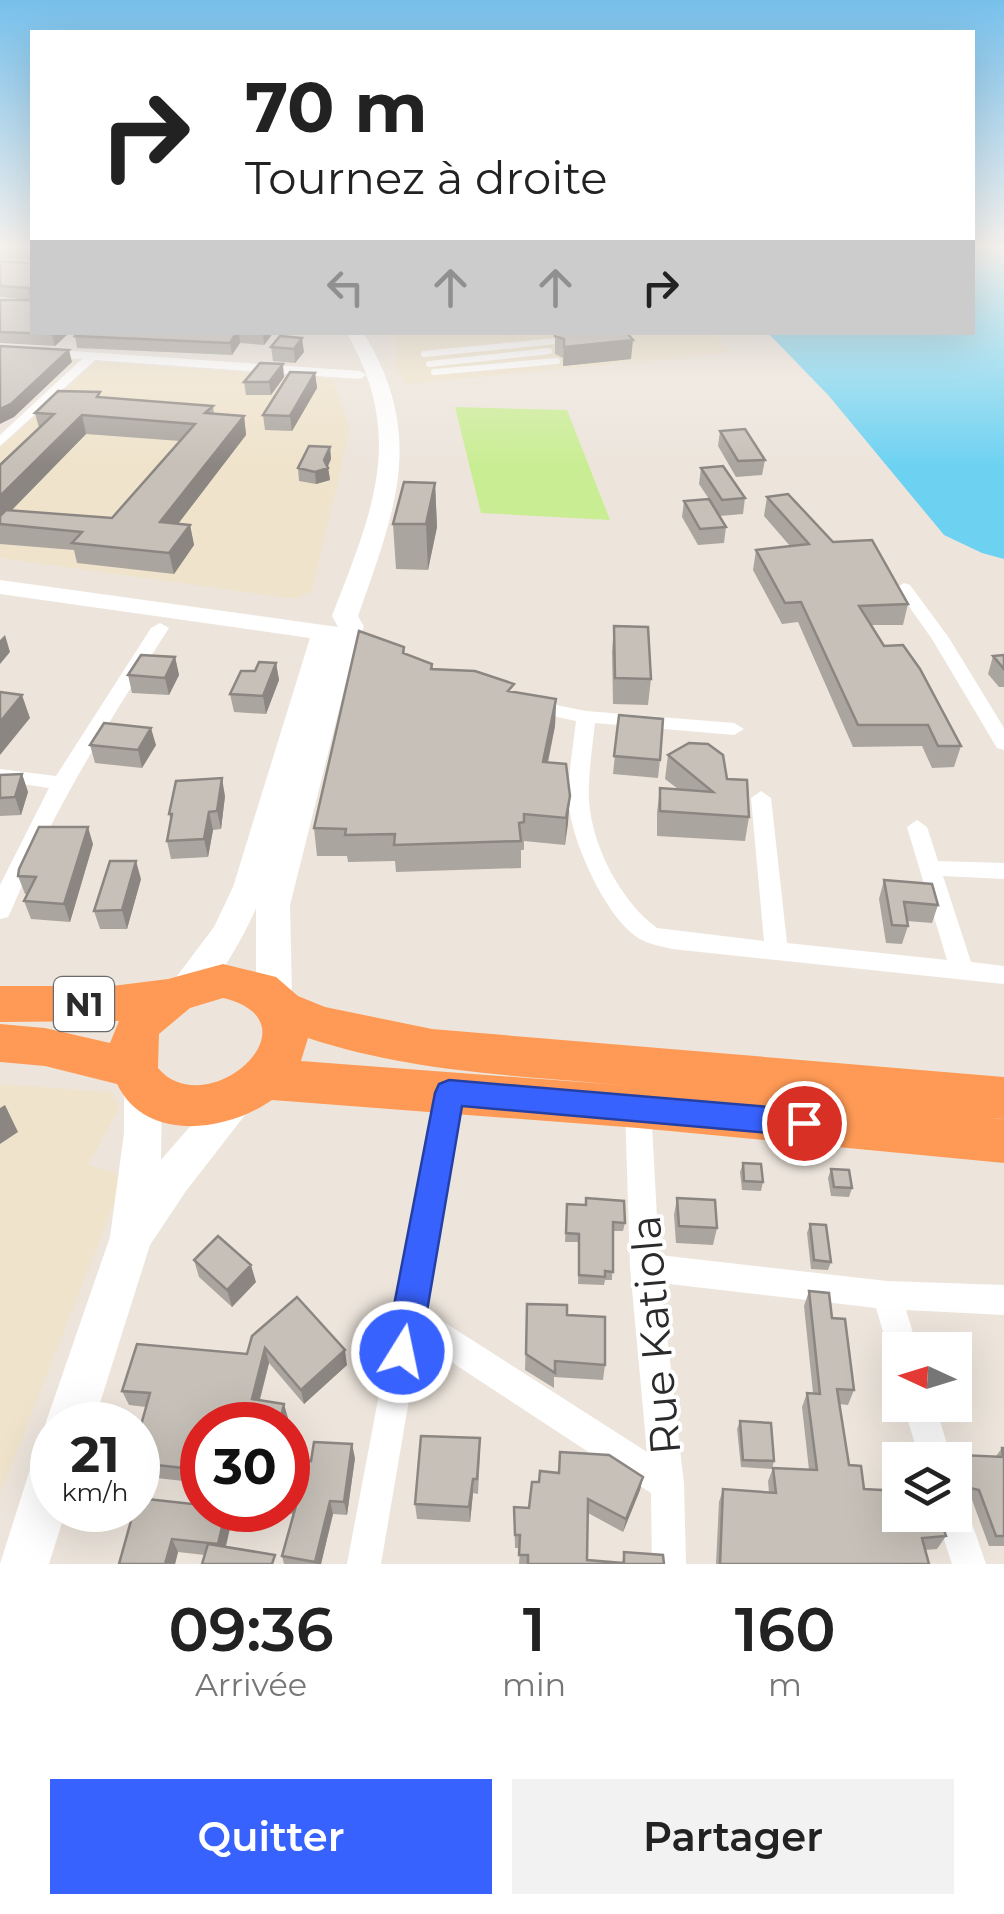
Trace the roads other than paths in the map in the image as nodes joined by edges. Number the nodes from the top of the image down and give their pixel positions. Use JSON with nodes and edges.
{"nodes":[{"id":1,"x":338,"y":335,"type":"edge"},
{"id":2,"x":356,"y":335,"type":"edge"},
{"id":3,"x":579,"y":339,"type":"edge"},
{"id":4,"x":533,"y":342,"type":"junction"},
{"id":5,"x":71,"y":343,"type":"edge"},
{"id":6,"x":0,"y":350,"type":"edge"},
{"id":7,"x":549,"y":351,"type":"dead end"},
{"id":8,"x":540,"y":352,"type":"junction"},
{"id":9,"x":58,"y":354,"type":"junction"},
{"id":10,"x":424,"y":354,"type":"dead end"},
{"id":11,"x":92,"y":356,"type":"junction"},
{"id":12,"x":557,"y":361,"type":"dead end"},
{"id":13,"x":429,"y":364,"type":"dead end"},
{"id":14,"x":434,"y":372,"type":"dead end"},
{"id":15,"x":360,"y":375,"type":"junction"},
{"id":16,"x":0,"y":442,"type":"edge"},
{"id":17,"x":374,"y":504,"type":"junction"},
{"id":18,"x":2,"y":587,"type":"edge"},
{"id":19,"x":904,"y":588,"type":"edge"},
{"id":20,"x":160,"y":628,"type":"dead end"},
{"id":21,"x":338,"y":628,"type":"junction"},
{"id":22,"x":519,"y":702,"type":"edge"},
{"id":23,"x":586,"y":717,"type":"junction"},
{"id":24,"x":734,"y":729,"type":"dead end"},
{"id":25,"x":1004,"y":744,"type":"edge"},
{"id":26,"x":0,"y":775,"type":"edge"},
{"id":27,"x":59,"y":784,"type":"junction"},
{"id":28,"x":761,"y":798,"type":"dead end"},
{"id":29,"x":917,"y":827,"type":"dead end"},
{"id":30,"x":930,"y":868,"type":"junction"},
{"id":31,"x":1004,"y":871,"type":"edge"},
{"id":32,"x":0,"y":911,"type":"edge"},
{"id":33,"x":776,"y":950,"type":"junction"},
{"id":34,"x":962,"y":971,"type":"junction"},
{"id":35,"x":1004,"y":975,"type":"edge"},
{"id":36,"x":177,"y":992,"type":"junction"},
{"id":37,"x":278,"y":1003,"type":"junction"},
{"id":38,"x":0,"y":1004,"type":"edge"},
{"id":39,"x":0,"y":1044,"type":"edge"},
{"id":40,"x":138,"y":1077,"type":"junction"},
{"id":41,"x":253,"y":1088,"type":"junction"},
{"id":42,"x":449,"y":1093,"type":"junction"},
{"id":43,"x":1004,"y":1098,"type":"edge"},
{"id":44,"x":638,"y":1107,"type":"junction"},
{"id":45,"x":1004,"y":1141,"type":"edge"},
{"id":46,"x":130,"y":1237,"type":"junction"},
{"id":47,"x":645,"y":1267,"type":"junction"},
{"id":48,"x":887,"y":1295,"type":"junction"},
{"id":49,"x":1004,"y":1300,"type":"edge"},
{"id":50,"x":409,"y":1317,"type":"junction"},
{"id":51,"x":898,"y":1332,"type":"edge"},
{"id":52,"x":76,"y":1402,"type":"edge"},
{"id":53,"x":667,"y":1484,"type":"junction"},
{"id":54,"x":34,"y":1532,"type":"edge"},
{"id":55,"x":959,"y":1532,"type":"edge"},
{"id":56,"x":24,"y":1564,"type":"edge"},
{"id":57,"x":364,"y":1564,"type":"edge"},
{"id":58,"x":668,"y":1564,"type":"edge"},
{"id":59,"x":969,"y":1564,"type":"edge"}],
"edges":[{"from":1,"to":15,"type":"main road"},
{"from":2,"to":17,"type":"main road"},
{"from":3,"to":4,"type":"lane"},
{"from":4,"to":8,"type":"lane"},
{"from":4,"to":10,"type":"lane"},
{"from":5,"to":9,"type":"street"},
{"from":6,"to":9,"type":"street"},
{"from":7,"to":8,"type":"lane"},
{"from":8,"to":13,"type":"lane"},
{"from":9,"to":11,"type":"street"},
{"from":11,"to":15,"type":"street"},
{"from":11,"to":16,"type":"street"},
{"from":12,"to":14,"type":"lane"},
{"from":15,"to":17,"type":"main road"},
{"from":17,"to":21,"type":"main road"},
{"from":18,"to":21,"type":"main road"},
{"from":19,"to":25,"type":"street"},
{"from":20,"to":27,"type":"street"},
{"from":21,"to":36,"type":"main road"},
{"from":21,"to":37,"type":"main road"},
{"from":22,"to":23,"type":"street"},
{"from":23,"to":24,"type":"street"},
{"from":23,"to":33,"type":"street"},
{"from":26,"to":27,"type":"street"},
{"from":27,"to":32,"type":"street"},
{"from":28,"to":33,"type":"street"},
{"from":29,"to":30,"type":"street"},
{"from":30,"to":31,"type":"street"},
{"from":30,"to":34,"type":"street"},
{"from":33,"to":34,"type":"street"},
{"from":34,"to":35,"type":"street"},
{"from":36,"to":37,"type":"highway"},
{"from":36,"to":38,"type":"highway","number":"N1"},
{"from":36,"to":40,"type":"highway"},
{"from":37,"to":41,"type":"highway"},
{"from":37,"to":43,"type":"highway"},
{"from":39,"to":40,"type":"highway","number":"N1"},
{"from":40,"to":41,"type":"highway"},
{"from":40,"to":46,"type":"main road"},
{"from":41,"to":42,"type":"highway"},
{"from":41,"to":46,"type":"main road"},
{"from":42,"to":44,"type":"highway"},
{"from":42,"to":50,"type":"street"},
{"from":44,"to":45,"type":"highway"},
{"from":44,"to":47,"type":"street","name":"Rue Katiola"},
{"from":46,"to":52,"type":"main road"},
{"from":47,"to":48,"type":"street"},
{"from":47,"to":53,"type":"street","name":"Rue Katiola"},
{"from":48,"to":49,"type":"street"},
{"from":48,"to":51,"type":"street"},
{"from":50,"to":53,"type":"street"},
{"from":50,"to":57,"type":"street"},
{"from":53,"to":58,"type":"street","name":"Rue Katiola"},
{"from":54,"to":56,"type":"main road"},
{"from":55,"to":59,"type":"street"}]}
